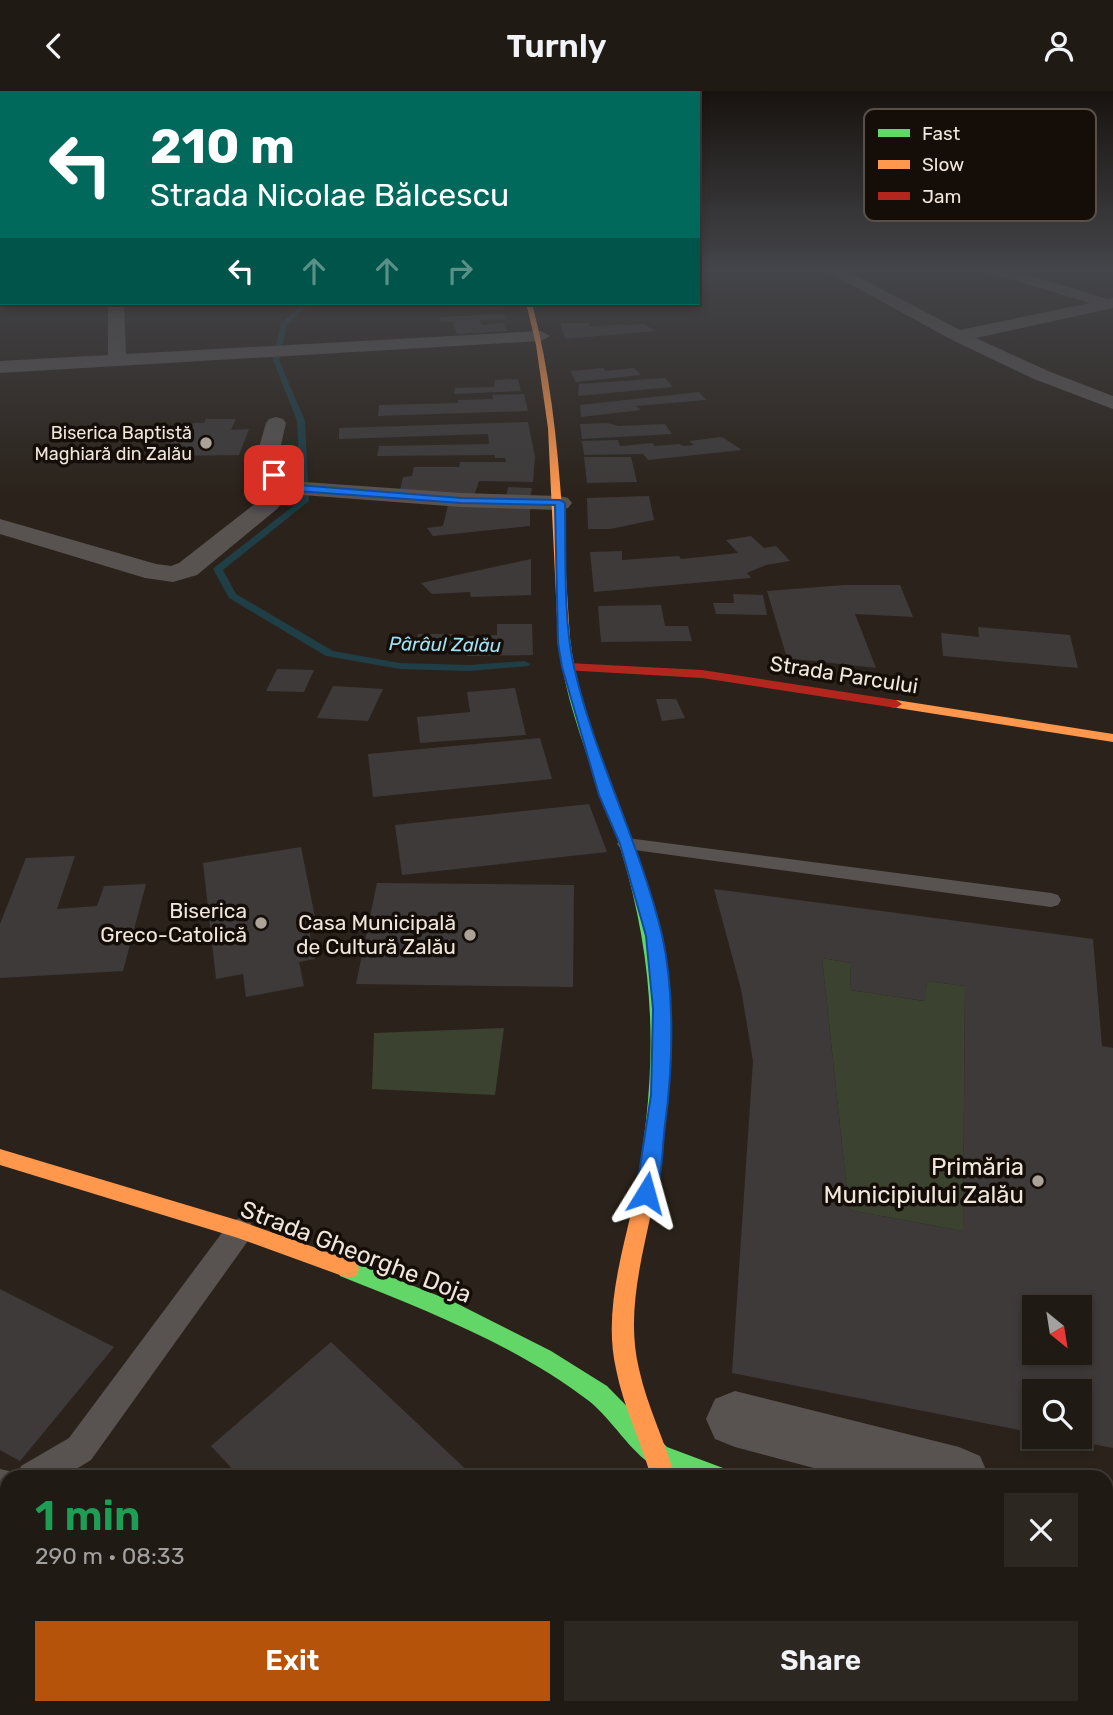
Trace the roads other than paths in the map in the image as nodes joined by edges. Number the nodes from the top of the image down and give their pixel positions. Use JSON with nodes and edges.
{"nodes":[{"id":1,"x":117,"y":344,"type":"edge"},
{"id":2,"x":406,"y":344,"type":"edge"},
{"id":3,"x":542,"y":344,"type":"edge"},
{"id":4,"x":974,"y":344,"type":"edge"},
{"id":5,"x":117,"y":360,"type":"junction"},
{"id":6,"x":0,"y":367,"type":"edge"},
{"id":7,"x":1113,"y":403,"type":"edge"},
{"id":8,"x":276,"y":422,"type":"dead end"},
{"id":9,"x":283,"y":487,"type":"junction"},
{"id":10,"x":560,"y":503,"type":"junction"},
{"id":11,"x":0,"y":526,"type":"edge"},
{"id":12,"x":568,"y":667,"type":"junction"},
{"id":13,"x":1113,"y":738,"type":"edge"},
{"id":14,"x":627,"y":844,"type":"junction"},
{"id":15,"x":1051,"y":900,"type":"dead end"},
{"id":16,"x":0,"y":1157,"type":"edge"},
{"id":17,"x":240,"y":1230,"type":"junction"},
{"id":18,"x":735,"y":1419,"type":"dead end"},
{"id":19,"x":659,"y":1456,"type":"junction"},
{"id":20,"x":45,"y":1470,"type":"edge"},
{"id":21,"x":662,"y":1470,"type":"edge"},
{"id":22,"x":696,"y":1470,"type":"edge"},
{"id":23,"x":932,"y":1470,"type":"edge"}],
"edges":[{"from":1,"to":5,"type":"street"},
{"from":2,"to":5,"type":"street"},
{"from":3,"to":10,"type":"main road"},
{"from":4,"to":7,"type":"street"},
{"from":5,"to":6,"type":"street"},
{"from":8,"to":9,"type":"street"},
{"from":9,"to":10,"type":"street"},
{"from":9,"to":11,"type":"street"},
{"from":10,"to":12,"type":"main road"},
{"from":12,"to":13,"type":"main road","name":"Strada Parcului"},
{"from":12,"to":14,"type":"main road"},
{"from":14,"to":15,"type":"lane"},
{"from":14,"to":19,"type":"main road"},
{"from":16,"to":17,"type":"main road","name":"Strada Gheorghe Doja"},
{"from":17,"to":19,"type":"main road","name":"Strada Gheorghe Doja"},
{"from":17,"to":20,"type":"lane"},
{"from":18,"to":23,"type":"street"},
{"from":19,"to":21,"type":"main road"},
{"from":19,"to":22,"type":"main road"}]}
